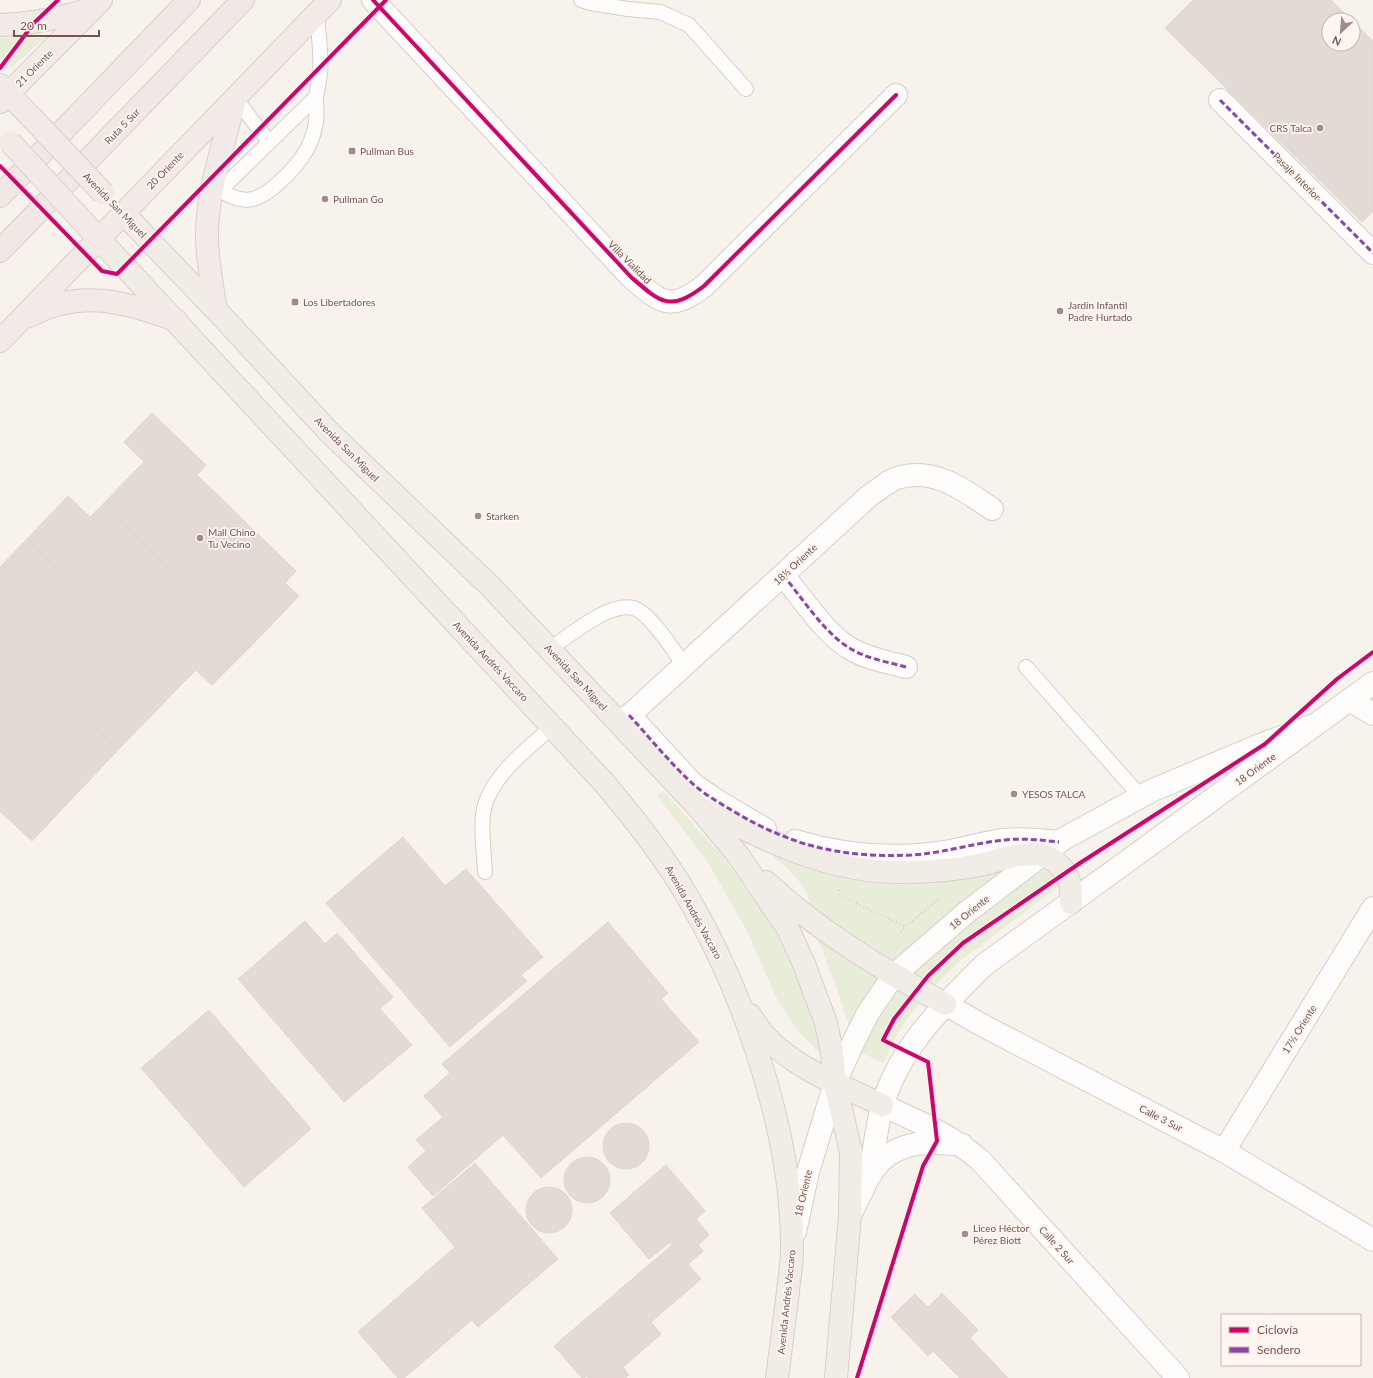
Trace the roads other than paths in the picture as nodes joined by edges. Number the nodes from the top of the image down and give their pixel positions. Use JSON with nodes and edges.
{"nodes":[{"id":1,"x":189,"y":0,"type":"edge"},
{"id":2,"x":243,"y":0,"type":"edge"},
{"id":3,"x":373,"y":0,"type":"edge"},
{"id":4,"x":581,"y":0,"type":"edge"},
{"id":5,"x":97,"y":4,"type":"edge"},
{"id":6,"x":323,"y":7,"type":"edge"},
{"id":7,"x":0,"y":25,"type":"edge"},
{"id":8,"x":746,"y":89,"type":"dead end"},
{"id":9,"x":3,"y":94,"type":"edge"},
{"id":10,"x":896,"y":95,"type":"dead end"},
{"id":11,"x":316,"y":97,"type":"junction"},
{"id":12,"x":235,"y":98,"type":"junction"},
{"id":13,"x":1220,"y":100,"type":"dead end"},
{"id":14,"x":5,"y":137,"type":"edge"},
{"id":15,"x":269,"y":142,"type":"junction"},
{"id":16,"x":215,"y":195,"type":"junction"},
{"id":17,"x":0,"y":196,"type":"edge"},
{"id":18,"x":123,"y":213,"type":"junction"},
{"id":19,"x":99,"y":239,"type":"junction"},
{"id":20,"x":0,"y":251,"type":"edge"},
{"id":21,"x":1373,"y":253,"type":"edge"},
{"id":22,"x":216,"y":310,"type":"junction"},
{"id":23,"x":176,"y":320,"type":"junction"},
{"id":24,"x":19,"y":322,"type":"junction"},
{"id":25,"x":0,"y":341,"type":"edge"},
{"id":26,"x":992,"y":509,"type":"dead end"},
{"id":27,"x":783,"y":575,"type":"junction"},
{"id":28,"x":550,"y":649,"type":"junction"},
{"id":29,"x":684,"y":665,"type":"junction"},
{"id":30,"x":906,"y":667,"type":"dead end"},
{"id":31,"x":1026,"y":667,"type":"dead end"},
{"id":32,"x":1373,"y":683,"type":"edge"},
{"id":33,"x":1349,"y":700,"type":"junction"},
{"id":34,"x":1373,"y":714,"type":"edge"},
{"id":35,"x":625,"y":720,"type":"junction"},
{"id":36,"x":1314,"y":725,"type":"junction"},
{"id":37,"x":552,"y":727,"type":"junction"},
{"id":38,"x":1140,"y":796,"type":"junction"},
{"id":39,"x":698,"y":807,"type":"junction"},
{"id":40,"x":1050,"y":848,"type":"junction"},
{"id":41,"x":738,"y":855,"type":"junction"},
{"id":42,"x":484,"y":872,"type":"dead end"},
{"id":43,"x":1072,"y":903,"type":"junction"},
{"id":44,"x":1373,"y":908,"type":"edge"},
{"id":45,"x":894,"y":976,"type":"junction"},
{"id":46,"x":738,"y":998,"type":"junction"},
{"id":47,"x":945,"y":1004,"type":"junction"},
{"id":48,"x":835,"y":1083,"type":"junction"},
{"id":49,"x":882,"y":1104,"type":"junction"},
{"id":50,"x":962,"y":1145,"type":"junction"},
{"id":51,"x":1224,"y":1150,"type":"junction"},
{"id":52,"x":866,"y":1182,"type":"junction"},
{"id":53,"x":850,"y":1215,"type":"junction"},
{"id":54,"x":1373,"y":1240,"type":"edge"},
{"id":55,"x":792,"y":1251,"type":"junction"},
{"id":56,"x":777,"y":1378,"type":"edge"},
{"id":57,"x":836,"y":1378,"type":"edge"},
{"id":58,"x":1178,"y":1378,"type":"edge"}],
"edges":[{"from":1,"to":17,"type":"highway"},
{"from":2,"to":20,"type":"highway","name":"Ruta 5 Sur"},
{"from":3,"to":10,"type":"street","name":"Villa Vialidad"},
{"from":4,"to":8,"type":"lane"},
{"from":5,"to":7,"type":"highway"},
{"from":5,"to":9,"type":"highway","name":"21 Oriente"},
{"from":6,"to":11,"type":"lane"},
{"from":6,"to":12,"type":"highway","name":"20 Oriente"},
{"from":9,"to":18,"type":"highway","name":"Avenida San Miguel","bridge":true},
{"from":11,"to":15,"type":"lane"},
{"from":11,"to":16,"type":"lane"},
{"from":12,"to":15,"type":"lane"},
{"from":12,"to":16,"type":"highway"},
{"from":12,"to":18,"type":"highway","name":"20 Oriente"},
{"from":13,"to":21,"type":"street","name":"Pasaje Interior"},
{"from":14,"to":19,"type":"highway","bridge":true},
{"from":15,"to":16,"type":"lane"},
{"from":16,"to":22,"type":"highway"},
{"from":18,"to":19,"type":"highway","name":"20 Oriente"},
{"from":18,"to":22,"type":"main road","name":"Avenida San Miguel"},
{"from":19,"to":23,"type":"main road"},
{"from":19,"to":24,"type":"highway","name":"20 Oriente"},
{"from":22,"to":28,"type":"main road","name":"Avenida San Miguel"},
{"from":23,"to":24,"type":"highway"},
{"from":23,"to":37,"type":"main road","name":"Avenida Andrés Vaccaro"},
{"from":24,"to":25,"type":"highway","name":"20 Oriente"},
{"from":26,"to":27,"type":"street","name":"18½ Oriente"},
{"from":27,"to":29,"type":"street","name":"18½ Oriente"},
{"from":27,"to":30,"type":"street"},
{"from":28,"to":29,"type":"lane"},
{"from":28,"to":35,"type":"main road","name":"Avenida San Miguel"},
{"from":29,"to":35,"type":"street","name":"18½ Oriente"},
{"from":31,"to":38,"type":"lane"},
{"from":32,"to":33,"type":"street","name":"18 Oriente"},
{"from":33,"to":34,"type":"street"},
{"from":33,"to":36,"type":"street","name":"18 Oriente"},
{"from":35,"to":39,"type":"main road","name":"Avenida San Miguel"},
{"from":35,"to":40,"type":"street"},
{"from":36,"to":38,"type":"street","name":"18 Oriente"},
{"from":36,"to":43,"type":"street","name":"18 Oriente"},
{"from":37,"to":42,"type":"lane"},
{"from":37,"to":46,"type":"main road","name":"Avenida Andrés Vaccaro"},
{"from":38,"to":40,"type":"street","name":"18 Oriente"},
{"from":39,"to":40,"type":"main road"},
{"from":39,"to":41,"type":"main road"},
{"from":40,"to":43,"type":"main road"},
{"from":40,"to":45,"type":"street","name":"18 Oriente"},
{"from":41,"to":45,"type":"main road"},
{"from":41,"to":48,"type":"main road"},
{"from":43,"to":47,"type":"street","name":"18 Oriente"},
{"from":44,"to":51,"type":"street","name":"17½ Oriente"},
{"from":45,"to":47,"type":"main road"},
{"from":45,"to":48,"type":"street","name":"18 Oriente"},
{"from":46,"to":48,"type":"main road"},
{"from":46,"to":55,"type":"main road","name":"Avenida Andrés Vaccaro"},
{"from":47,"to":49,"type":"street","name":"18 Oriente"},
{"from":47,"to":51,"type":"street","name":"Calle 3 Sur"},
{"from":48,"to":49,"type":"main road"},
{"from":48,"to":53,"type":"main road"},
{"from":48,"to":55,"type":"street","name":"18 Oriente"},
{"from":49,"to":50,"type":"street","name":"Calle 2 Sur"},
{"from":49,"to":52,"type":"street","name":"18 Oriente"},
{"from":50,"to":52,"type":"street"},
{"from":50,"to":58,"type":"street","name":"Calle 2 Sur"},
{"from":51,"to":54,"type":"street","name":"Calle 3 Sur"},
{"from":52,"to":53,"type":"street","name":"18 Oriente"},
{"from":53,"to":57,"type":"main road"},
{"from":55,"to":56,"type":"main road","name":"Avenida Andrés Vaccaro"}]}
